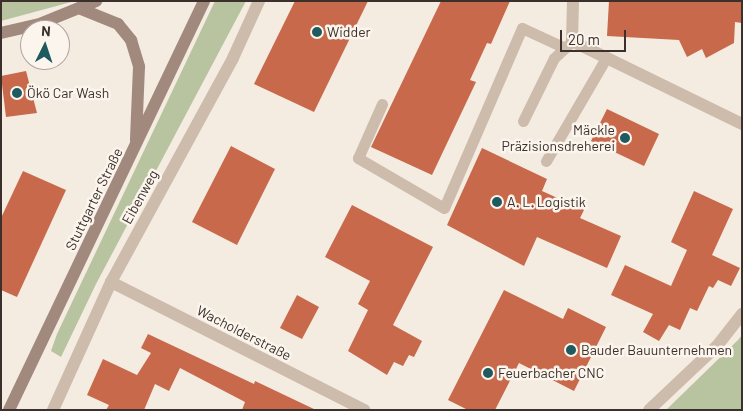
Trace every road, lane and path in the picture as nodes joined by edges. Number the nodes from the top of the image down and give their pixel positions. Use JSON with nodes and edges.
{"nodes":[{"id":1,"x":96,"y":1,"type":"edge"},
{"id":2,"x":204,"y":1,"type":"edge"},
{"id":3,"x":259,"y":1,"type":"edge"},
{"id":4,"x":573,"y":1,"type":"edge"},
{"id":5,"x":81,"y":9,"type":"junction"},
{"id":6,"x":1,"y":33,"type":"edge"},
{"id":7,"x":568,"y":44,"type":"junction"},
{"id":8,"x":606,"y":58,"type":"junction"},
{"id":9,"x":382,"y":104,"type":"dead end"},
{"id":10,"x":524,"y":121,"type":"dead end"},
{"id":11,"x":742,"y":124,"type":"edge"},
{"id":12,"x":136,"y":145,"type":"junction"},
{"id":13,"x":546,"y":162,"type":"dead end"},
{"id":14,"x":111,"y":282,"type":"junction"},
{"id":15,"x":742,"y":314,"type":"edge"},
{"id":16,"x":349,"y":407,"type":"edge"},
{"id":17,"x":9,"y":410,"type":"edge"},
{"id":18,"x":53,"y":410,"type":"edge"},
{"id":19,"x":364,"y":410,"type":"edge"},
{"id":20,"x":649,"y":410,"type":"edge"}],
"edges":[{"from":1,"to":5,"type":"main road"},
{"from":2,"to":12,"type":"main road","name":"Stuttgarter Straße"},
{"from":3,"to":14,"type":"street","name":"Eibenweg"},
{"from":4,"to":7,"type":"street"},
{"from":5,"to":6,"type":"main road"},
{"from":5,"to":12,"type":"main road"},
{"from":7,"to":8,"type":"street"},
{"from":7,"to":9,"type":"lane"},
{"from":7,"to":10,"type":"lane"},
{"from":8,"to":11,"type":"street"},
{"from":8,"to":13,"type":"lane"},
{"from":12,"to":17,"type":"main road","name":"Stuttgarter Straße"},
{"from":14,"to":16,"type":"street","name":"Wacholderstraße"},
{"from":14,"to":18,"type":"street","name":"Eibenweg"},
{"from":15,"to":20,"type":"street"},
{"from":16,"to":19,"type":"street","name":"Wacholderstraße"}]}
